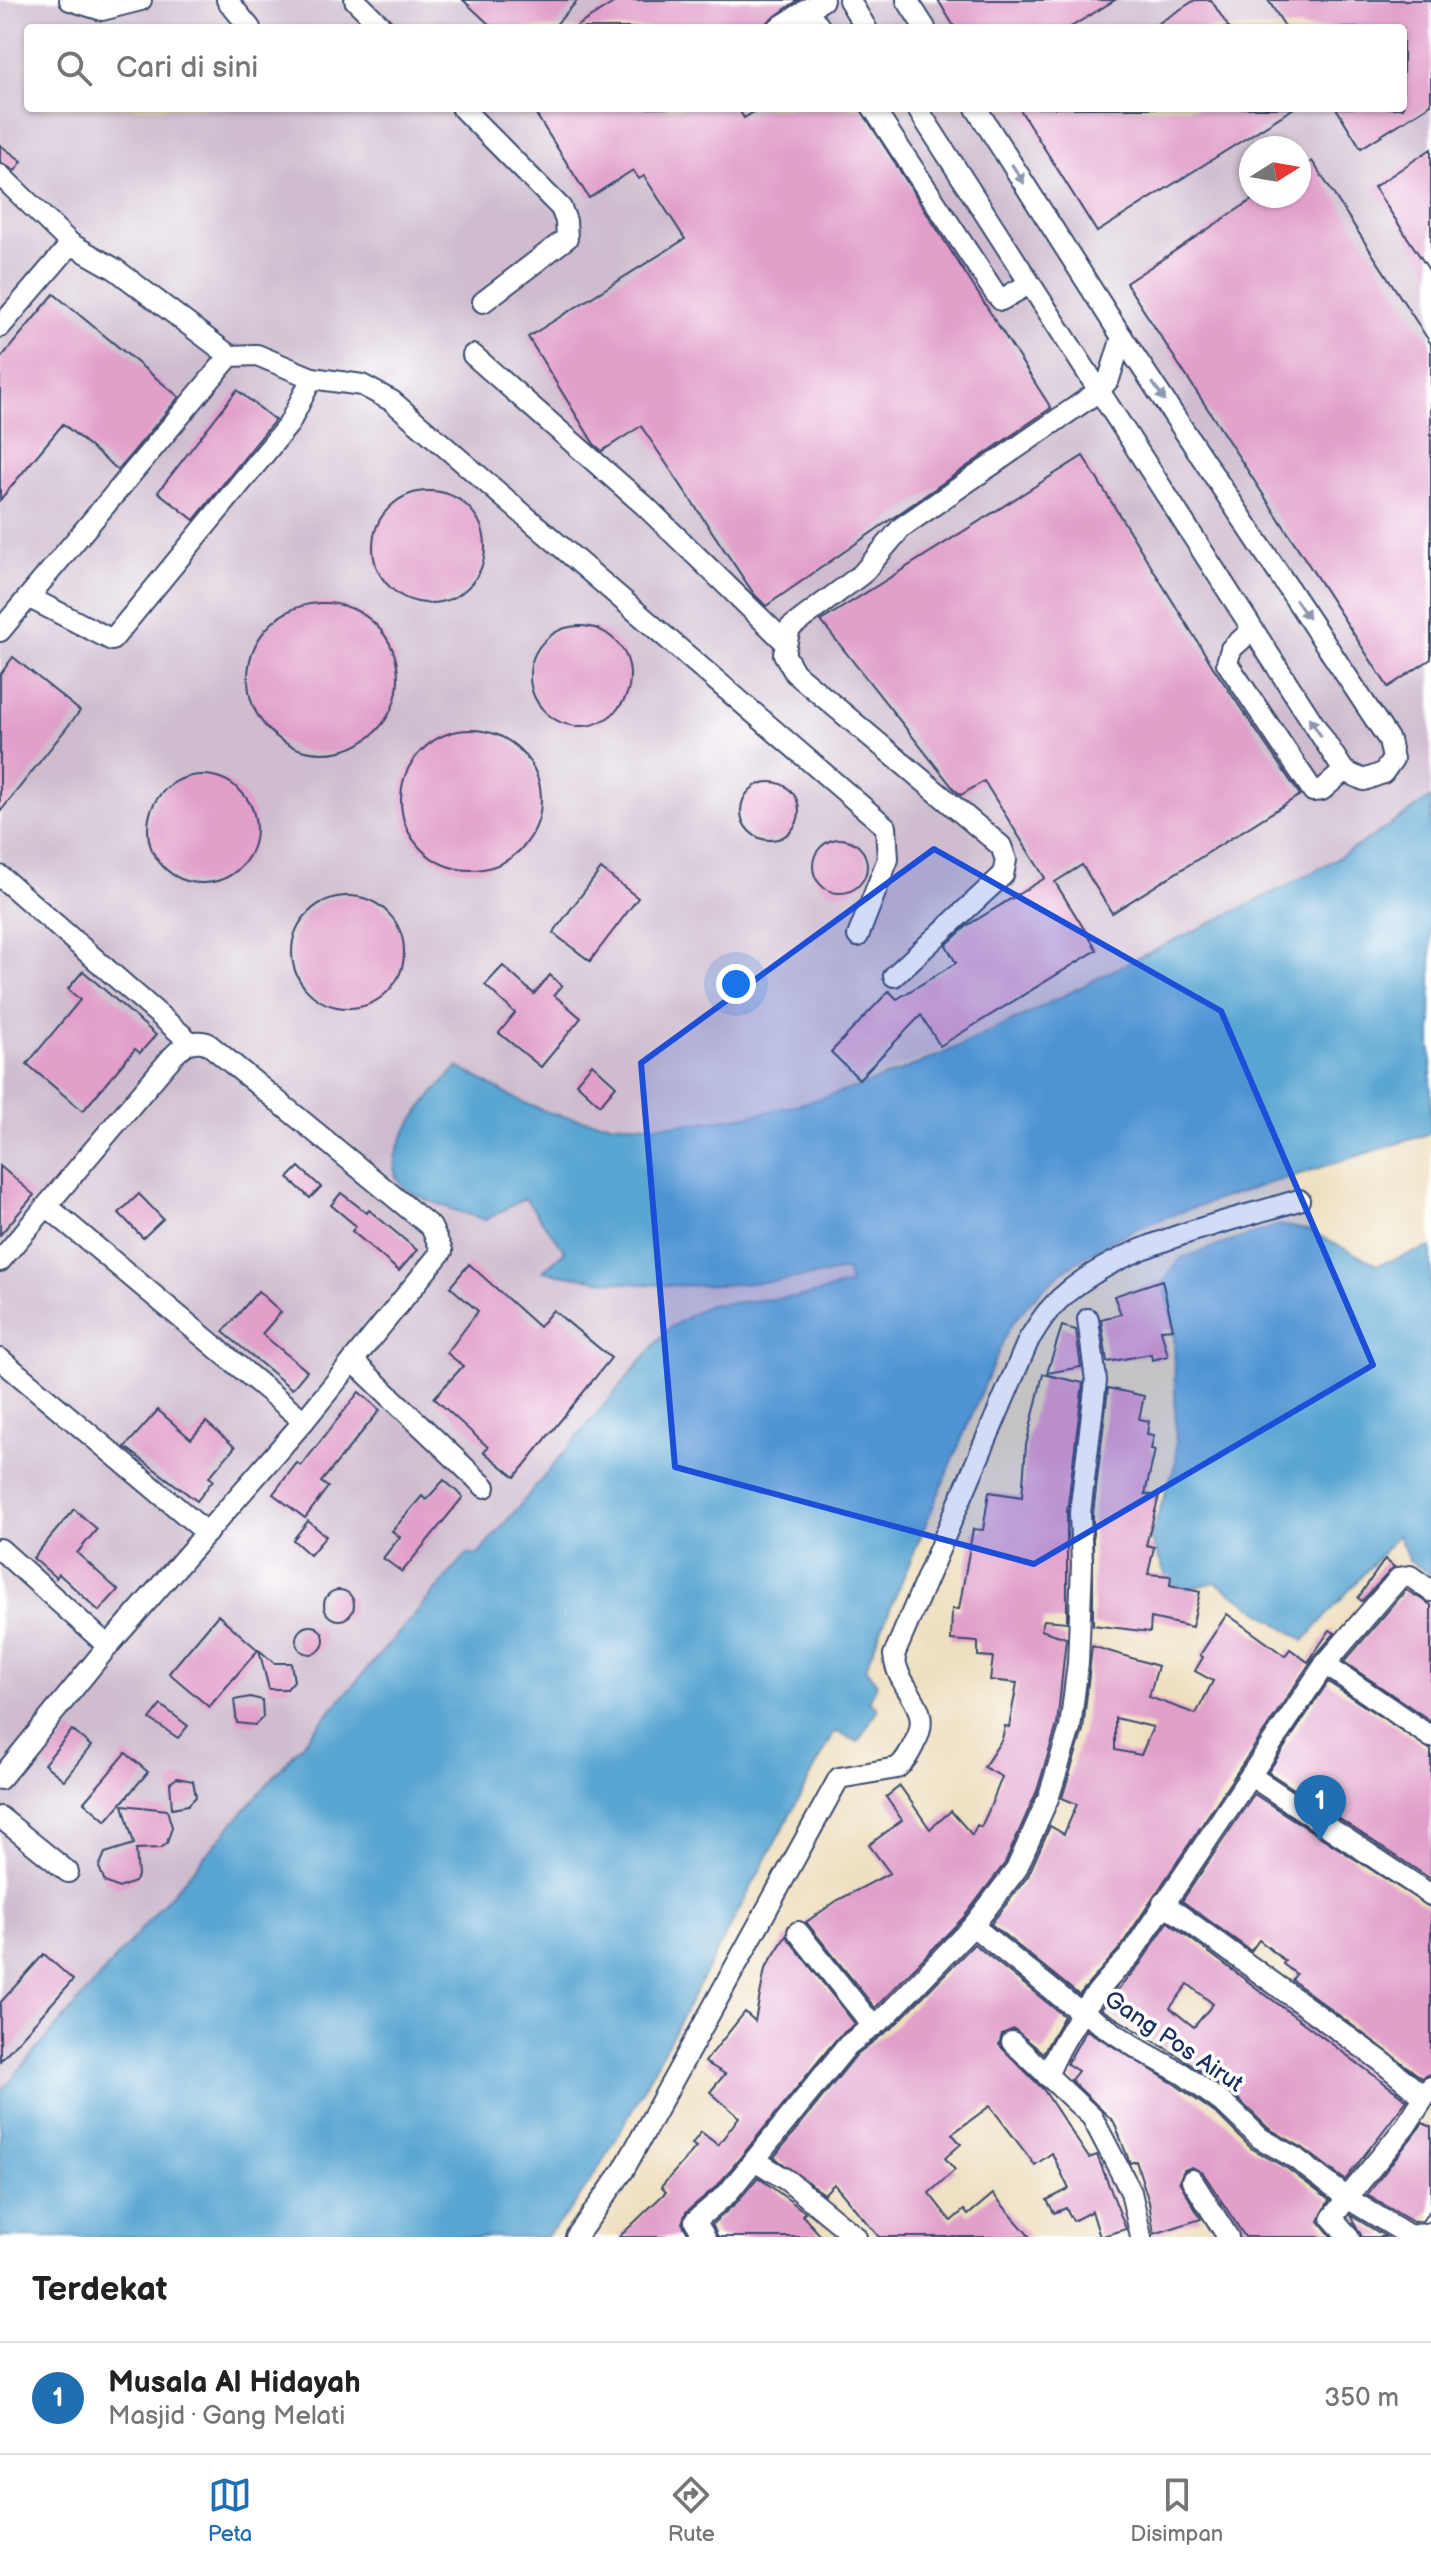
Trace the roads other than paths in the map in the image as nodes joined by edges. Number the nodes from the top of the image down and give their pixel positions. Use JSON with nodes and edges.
{"nodes":[{"id":1,"x":70,"y":0,"type":"edge"},
{"id":2,"x":141,"y":0,"type":"edge"},
{"id":3,"x":227,"y":0,"type":"edge"},
{"id":4,"x":355,"y":0,"type":"edge"},
{"id":5,"x":849,"y":0,"type":"edge"},
{"id":6,"x":907,"y":0,"type":"edge"},
{"id":7,"x":815,"y":5,"type":"edge"},
{"id":8,"x":247,"y":24,"type":"edge"},
{"id":9,"x":379,"y":24,"type":"edge"},
{"id":10,"x":784,"y":24,"type":"edge"},
{"id":11,"x":864,"y":24,"type":"edge"},
{"id":12,"x":922,"y":24,"type":"edge"},
{"id":13,"x":466,"y":112,"type":"edge"},
{"id":14,"x":876,"y":112,"type":"edge"},
{"id":15,"x":920,"y":112,"type":"edge"},
{"id":16,"x":979,"y":112,"type":"edge"},
{"id":17,"x":0,"y":175,"type":"edge"},
{"id":18,"x":965,"y":183,"type":"junction"},
{"id":19,"x":935,"y":203,"type":"junction"},
{"id":20,"x":71,"y":244,"type":"junction"},
{"id":21,"x":1029,"y":284,"type":"junction"},
{"id":22,"x":483,"y":302,"type":"dead end"},
{"id":23,"x":0,"y":327,"type":"edge"},
{"id":24,"x":1122,"y":337,"type":"junction"},
{"id":25,"x":473,"y":355,"type":"dead end"},
{"id":26,"x":230,"y":356,"type":"junction"},
{"id":27,"x":312,"y":378,"type":"junction"},
{"id":28,"x":1099,"y":391,"type":"junction"},
{"id":29,"x":30,"y":598,"type":"junction"},
{"id":30,"x":1252,"y":630,"type":"junction"},
{"id":31,"x":0,"y":631,"type":"edge"},
{"id":32,"x":785,"y":642,"type":"junction"},
{"id":33,"x":1344,"y":771,"type":"junction"},
{"id":34,"x":0,"y":876,"type":"edge"},
{"id":35,"x":858,"y":936,"type":"dead end"},
{"id":36,"x":894,"y":976,"type":"dead end"},
{"id":37,"x":189,"y":1041,"type":"junction"},
{"id":38,"x":1299,"y":1200,"type":"dead end"},
{"id":39,"x":48,"y":1207,"type":"junction"},
{"id":40,"x":0,"y":1261,"type":"edge"},
{"id":41,"x":1088,"y":1319,"type":"dead end"},
{"id":42,"x":0,"y":1359,"type":"edge"},
{"id":43,"x":353,"y":1361,"type":"junction"},
{"id":44,"x":304,"y":1421,"type":"junction"},
{"id":45,"x":485,"y":1487,"type":"dead end"},
{"id":46,"x":207,"y":1533,"type":"junction"},
{"id":47,"x":0,"y":1549,"type":"edge"},
{"id":48,"x":1431,"y":1591,"type":"edge"},
{"id":49,"x":108,"y":1646,"type":"junction"},
{"id":50,"x":1325,"y":1664,"type":"junction"},
{"id":51,"x":1431,"y":1737,"type":"edge"},
{"id":52,"x":1251,"y":1776,"type":"junction"},
{"id":53,"x":0,"y":1779,"type":"edge"},
{"id":54,"x":0,"y":1817,"type":"edge"},
{"id":55,"x":68,"y":1872,"type":"dead end"},
{"id":56,"x":1431,"y":1895,"type":"edge"},
{"id":57,"x":1163,"y":1903,"type":"junction"},
{"id":58,"x":973,"y":1926,"type":"junction"},
{"id":59,"x":798,"y":1932,"type":"dead end"},
{"id":60,"x":1085,"y":2012,"type":"junction"},
{"id":61,"x":873,"y":2026,"type":"junction"},
{"id":62,"x":1012,"y":2042,"type":"dead end"},
{"id":63,"x":1047,"y":2076,"type":"junction"},
{"id":64,"x":1428,"y":2092,"type":"edge"},
{"id":65,"x":755,"y":2160,"type":"junction"},
{"id":66,"x":1192,"y":2180,"type":"dead end"},
{"id":67,"x":1347,"y":2198,"type":"junction"},
{"id":68,"x":700,"y":2230,"type":"edge"},
{"id":69,"x":1431,"y":2233,"type":"edge"},
{"id":70,"x":576,"y":2237,"type":"edge"},
{"id":71,"x":856,"y":2237,"type":"edge"},
{"id":72,"x":1141,"y":2237,"type":"edge"},
{"id":73,"x":1228,"y":2237,"type":"edge"},
{"id":74,"x":1349,"y":2237,"type":"edge"}],
"edges":[{"from":1,"to":2,"type":"street"},
{"from":3,"to":8,"type":"street"},
{"from":4,"to":9,"type":"street"},
{"from":5,"to":11,"type":"street"},
{"from":6,"to":12,"type":"street"},
{"from":7,"to":10,"type":"street"},
{"from":13,"to":22,"type":"street"},
{"from":14,"to":19,"type":"street"},
{"from":15,"to":18,"type":"street"},
{"from":16,"to":24,"type":"street","one_way":true},
{"from":17,"to":20,"type":"street"},
{"from":18,"to":19,"type":"street"},
{"from":18,"to":21,"type":"street"},
{"from":19,"to":21,"type":"street"},
{"from":20,"to":23,"type":"street"},
{"from":20,"to":26,"type":"street"},
{"from":21,"to":28,"type":"street"},
{"from":24,"to":28,"type":"street"},
{"from":24,"to":33,"type":"street","one_way":true},
{"from":25,"to":32,"type":"street"},
{"from":26,"to":27,"type":"street"},
{"from":26,"to":29,"type":"street"},
{"from":27,"to":29,"type":"street"},
{"from":27,"to":35,"type":"street"},
{"from":28,"to":30,"type":"street"},
{"from":28,"to":32,"type":"street"},
{"from":29,"to":31,"type":"street"},
{"from":33,"to":30,"type":"street","one_way":true},
{"from":30,"to":33,"type":"street"},
{"from":32,"to":36,"type":"street"},
{"from":34,"to":37,"type":"street"},
{"from":37,"to":39,"type":"street"},
{"from":37,"to":43,"type":"street"},
{"from":38,"to":70,"type":"street"},
{"from":39,"to":40,"type":"street"},
{"from":39,"to":44,"type":"street"},
{"from":41,"to":58,"type":"street"},
{"from":42,"to":46,"type":"street"},
{"from":43,"to":44,"type":"street"},
{"from":43,"to":45,"type":"street"},
{"from":44,"to":46,"type":"street"},
{"from":46,"to":49,"type":"street"},
{"from":47,"to":49,"type":"street"},
{"from":48,"to":50,"type":"street"},
{"from":49,"to":53,"type":"street"},
{"from":50,"to":51,"type":"street"},
{"from":50,"to":52,"type":"street"},
{"from":52,"to":56,"type":"street"},
{"from":52,"to":57,"type":"street"},
{"from":54,"to":55,"type":"street"},
{"from":57,"to":60,"type":"street"},
{"from":57,"to":64,"type":"street"},
{"from":58,"to":60,"type":"street","name":"Gang Pos Airut"},
{"from":58,"to":61,"type":"street"},
{"from":59,"to":61,"type":"street"},
{"from":60,"to":63,"type":"street"},
{"from":60,"to":67,"type":"street","name":"Gang Pos Airut"},
{"from":61,"to":65,"type":"street"},
{"from":62,"to":63,"type":"street"},
{"from":63,"to":72,"type":"street"},
{"from":64,"to":67,"type":"street"},
{"from":65,"to":68,"type":"street"},
{"from":65,"to":71,"type":"street"},
{"from":66,"to":73,"type":"street"},
{"from":67,"to":69,"type":"street","name":"Gang Pos Airut"},
{"from":67,"to":74,"type":"street"}]}
